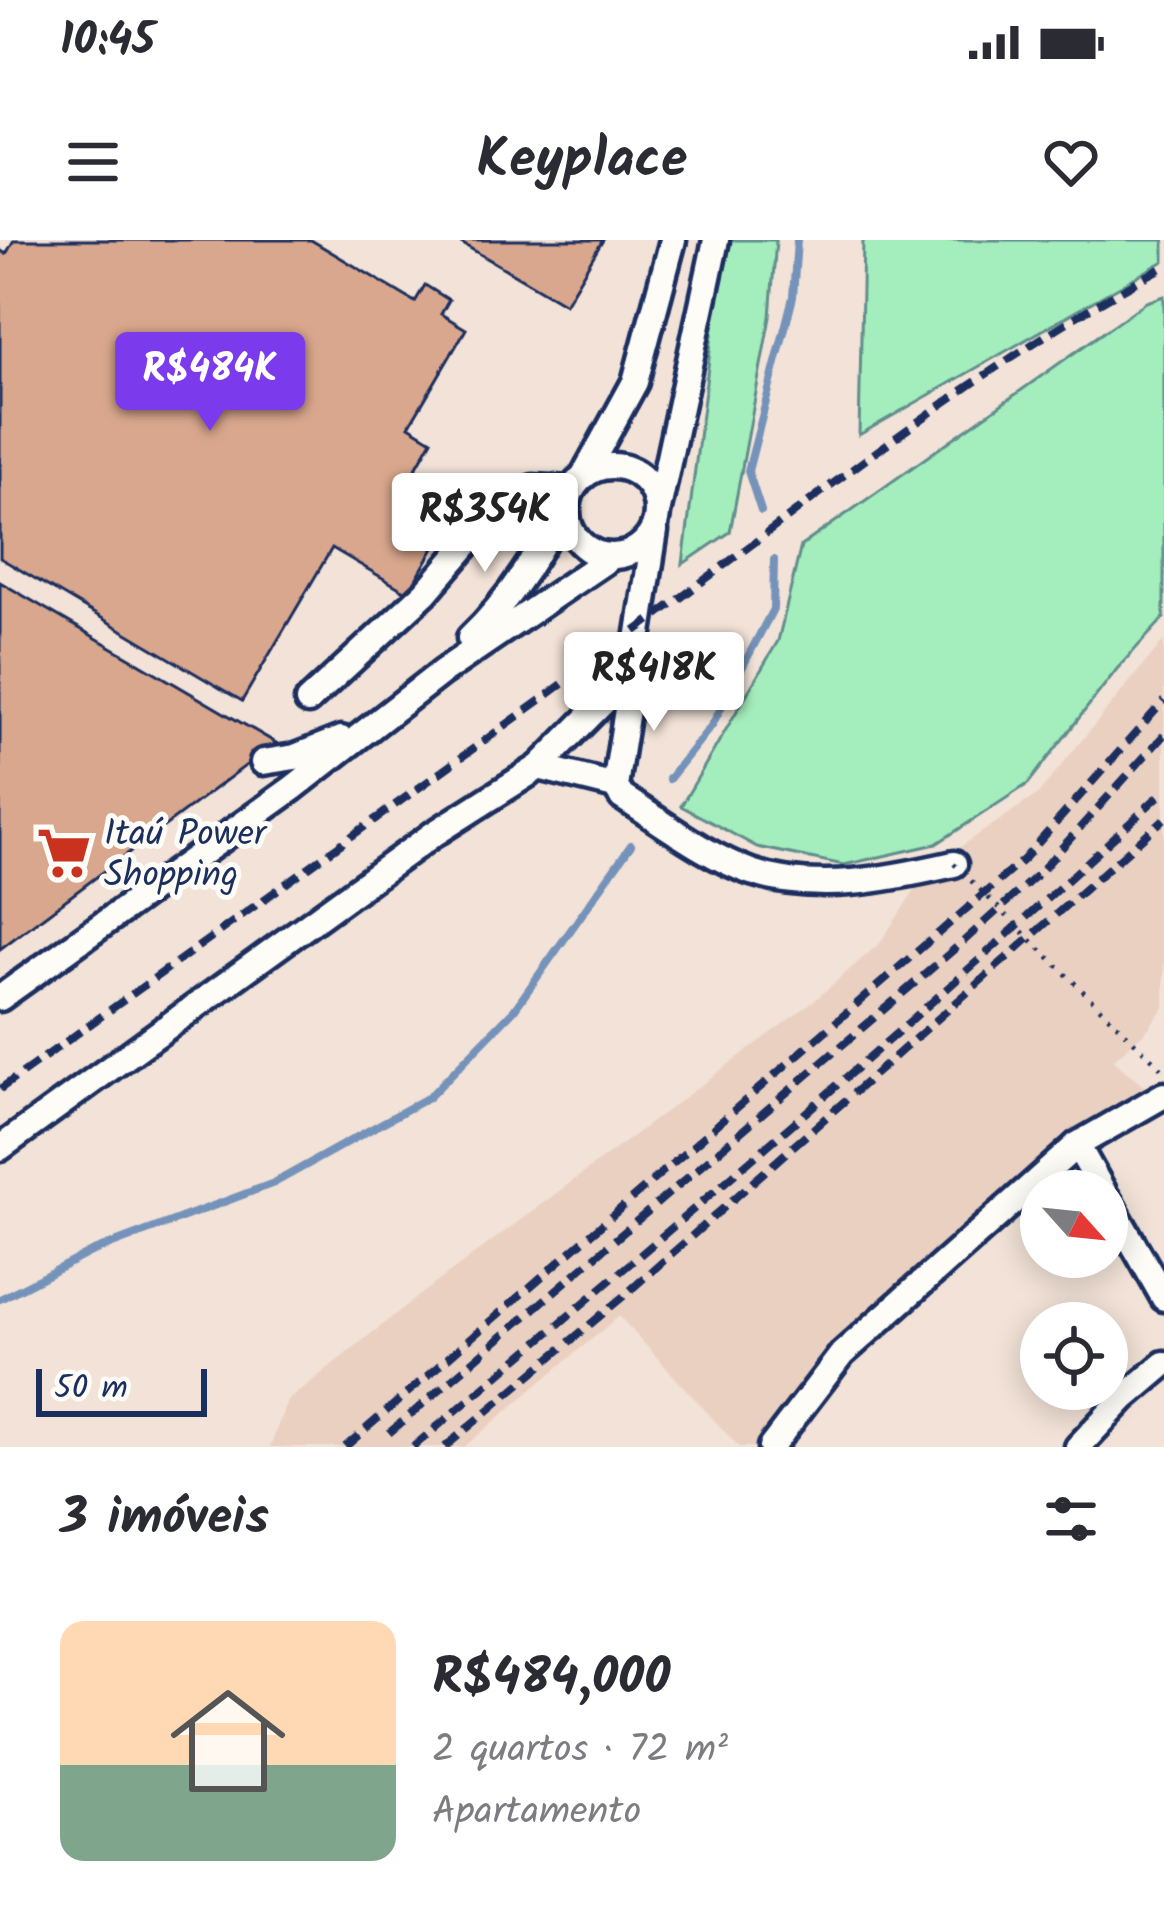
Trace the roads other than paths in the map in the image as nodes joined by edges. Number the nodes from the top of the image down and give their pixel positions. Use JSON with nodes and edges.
{"nodes":[{"id":1,"x":673,"y":240,"type":"edge"},
{"id":2,"x":716,"y":240,"type":"edge"},
{"id":3,"x":575,"y":488,"type":"junction"},
{"id":4,"x":657,"y":517,"type":"junction"},
{"id":5,"x":615,"y":556,"type":"junction"},
{"id":6,"x":645,"y":602,"type":"junction"},
{"id":7,"x":442,"y":672,"type":"junction"},
{"id":8,"x":634,"y":672,"type":"junction"},
{"id":9,"x":308,"y":701,"type":"dead end"},
{"id":10,"x":366,"y":730,"type":"junction"},
{"id":11,"x":262,"y":762,"type":"dead end"},
{"id":12,"x":539,"y":766,"type":"junction"},
{"id":13,"x":615,"y":786,"type":"junction"},
{"id":14,"x":954,"y":864,"type":"road end"},
{"id":15,"x":0,"y":998,"type":"edge"},
{"id":16,"x":1163,"y":1082,"type":"edge"},
{"id":17,"x":1077,"y":1145,"type":"junction"},
{"id":18,"x":0,"y":1148,"type":"edge"},
{"id":19,"x":1091,"y":1170,"type":"edge"},
{"id":20,"x":1128,"y":1235,"type":"edge"},
{"id":21,"x":1164,"y":1298,"type":"edge"},
{"id":22,"x":1164,"y":1364,"type":"edge"},
{"id":23,"x":771,"y":1447,"type":"edge"},
{"id":24,"x":1078,"y":1447,"type":"edge"}],
"edges":[{"from":1,"to":3,"type":"street"},
{"from":2,"to":4,"type":"street"},
{"from":3,"to":4,"type":"street"},
{"from":3,"to":5,"type":"street"},
{"from":3,"to":7,"type":"street"},
{"from":3,"to":9,"type":"street"},
{"from":4,"to":5,"type":"street"},
{"from":4,"to":6,"type":"street"},
{"from":5,"to":6,"type":"street"},
{"from":5,"to":7,"type":"street"},
{"from":6,"to":8,"type":"street"},
{"from":7,"to":10,"type":"street"},
{"from":8,"to":12,"type":"street"},
{"from":8,"to":13,"type":"street"},
{"from":10,"to":11,"type":"street"},
{"from":10,"to":15,"type":"street"},
{"from":12,"to":13,"type":"street"},
{"from":12,"to":18,"type":"street"},
{"from":13,"to":14,"type":"street"},
{"from":16,"to":17,"type":"street"},
{"from":17,"to":19,"type":"street"},
{"from":17,"to":23,"type":"street"},
{"from":20,"to":21,"type":"street"},
{"from":22,"to":24,"type":"street"}]}
